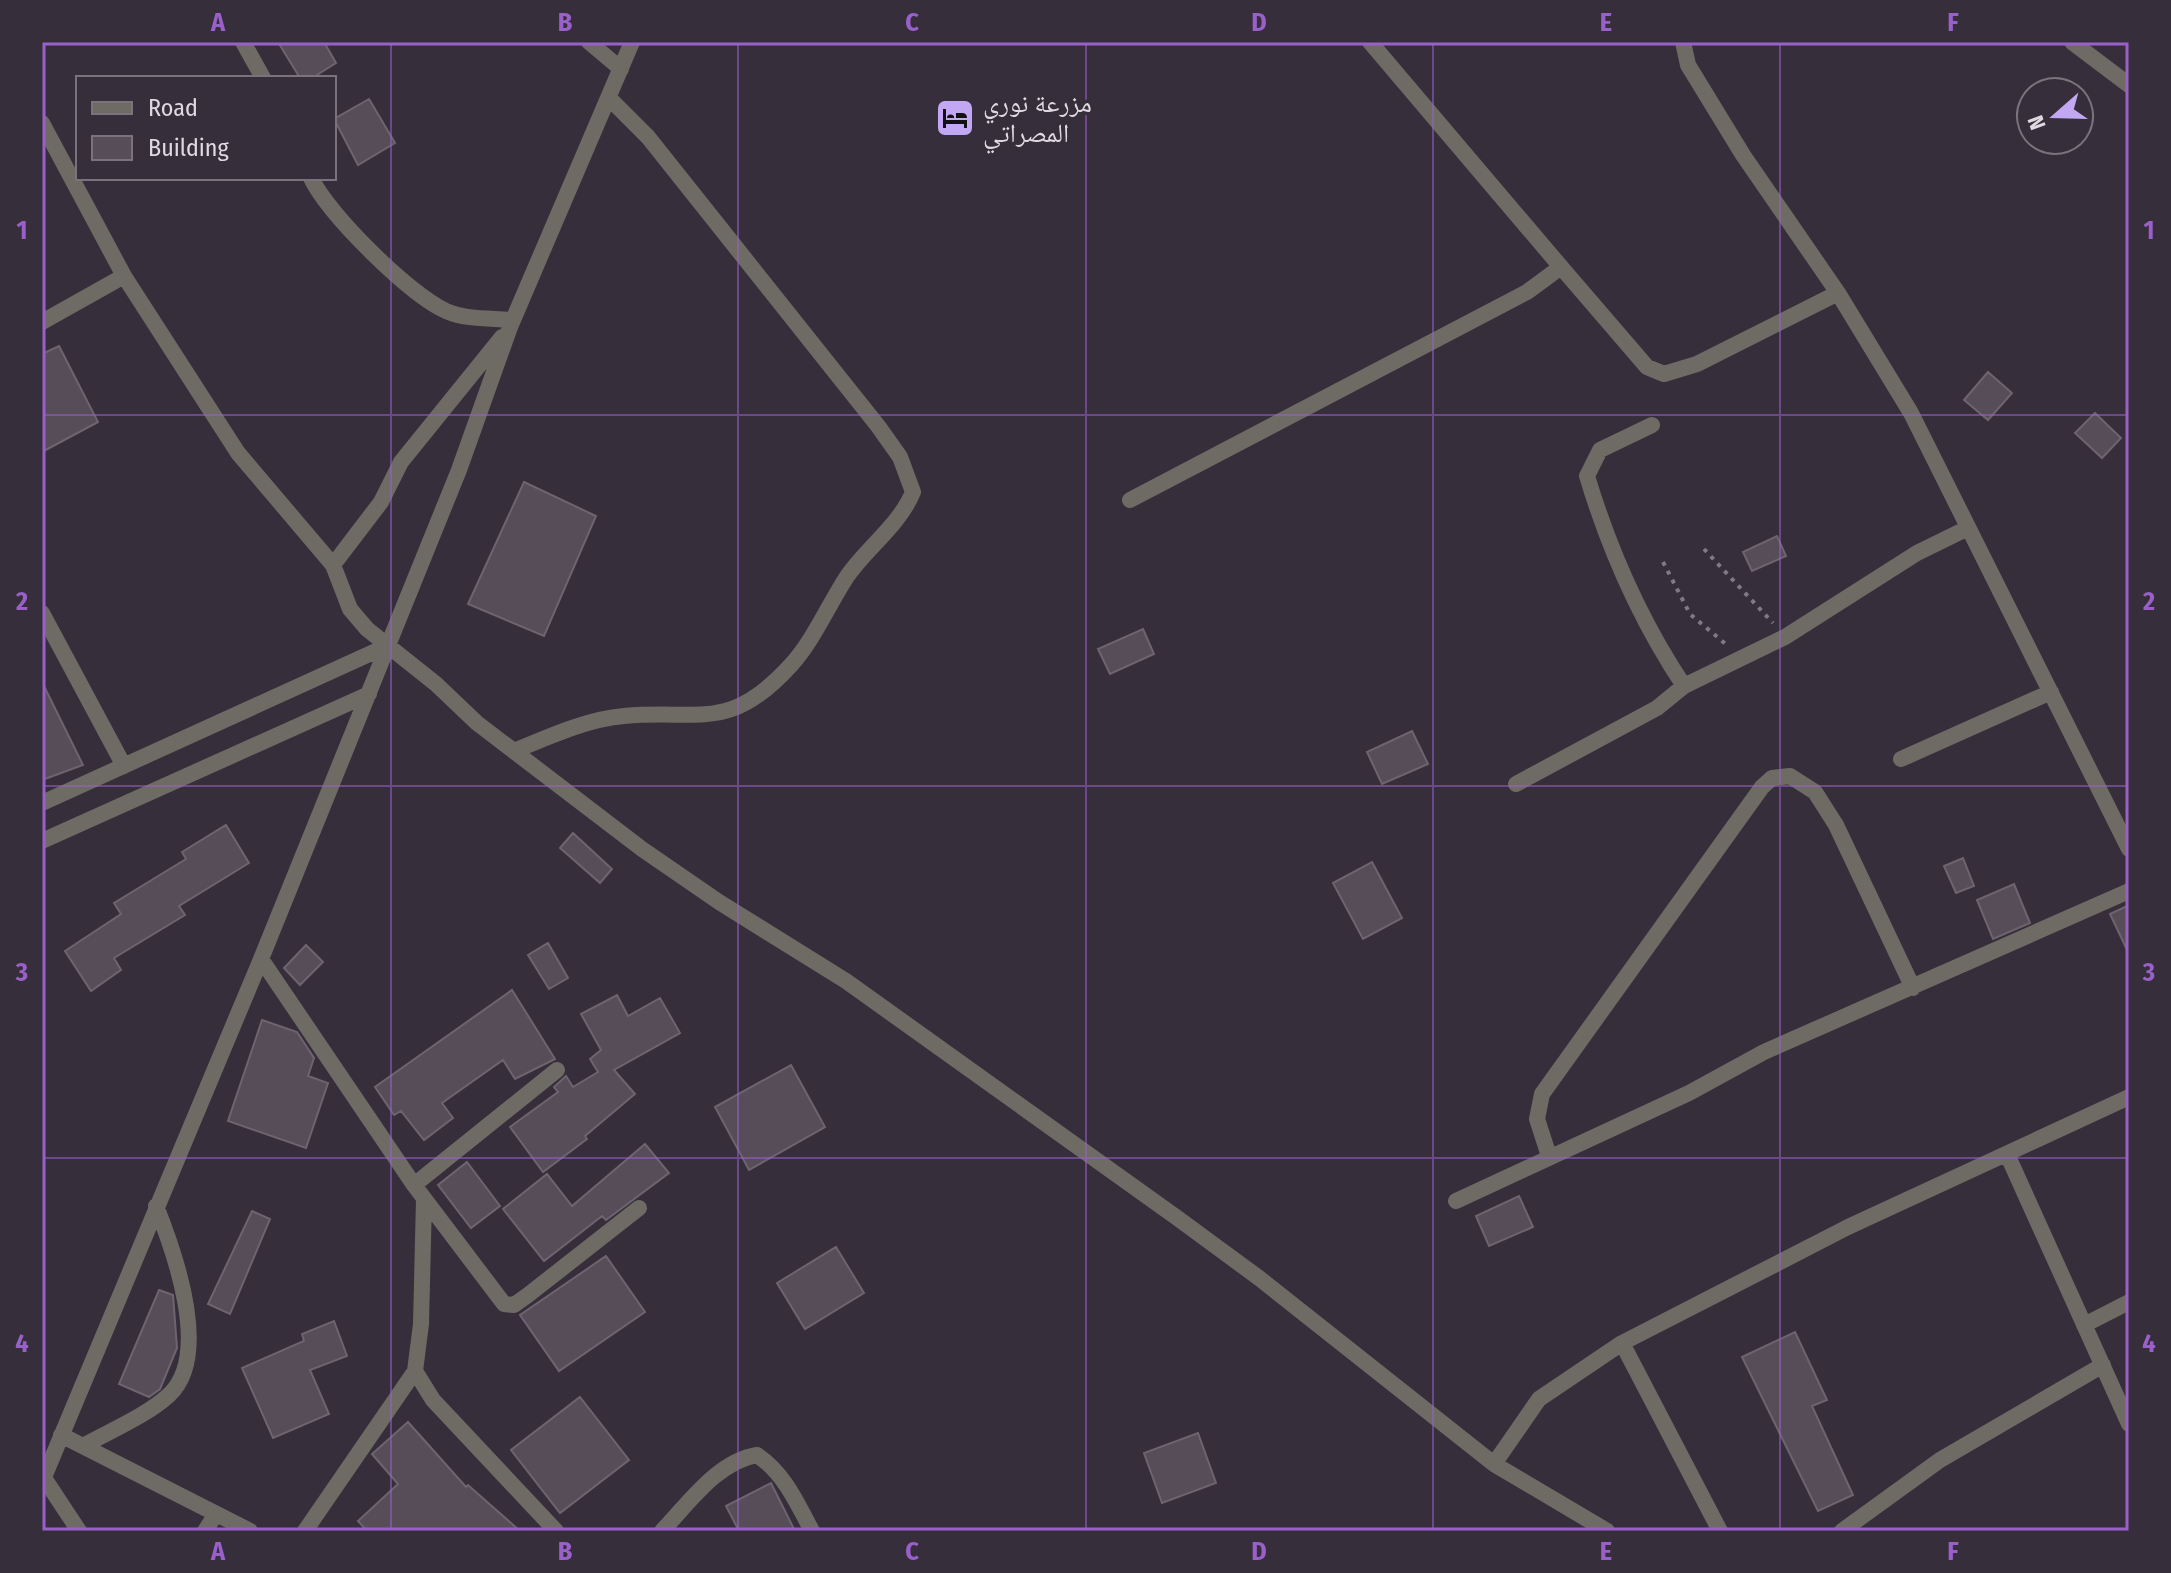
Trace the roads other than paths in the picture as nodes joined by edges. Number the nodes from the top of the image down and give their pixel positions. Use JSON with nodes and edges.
{"nodes":[{"id":1,"x":243,"y":42,"type":"edge"},
{"id":2,"x":589,"y":42,"type":"edge"},
{"id":3,"x":632,"y":42,"type":"edge"},
{"id":4,"x":1370,"y":42,"type":"edge"},
{"id":5,"x":1683,"y":42,"type":"edge"},
{"id":6,"x":2072,"y":42,"type":"edge"},
{"id":7,"x":621,"y":69,"type":"junction"},
{"id":8,"x":262,"y":76,"type":"edge"},
{"id":9,"x":2129,"y":85,"type":"edge"},
{"id":10,"x":609,"y":98,"type":"junction"},
{"id":11,"x":42,"y":123,"type":"edge"},
{"id":12,"x":312,"y":180,"type":"edge"},
{"id":13,"x":1561,"y":267,"type":"junction"},
{"id":14,"x":124,"y":276,"type":"junction"},
{"id":15,"x":1838,"y":293,"type":"junction"},
{"id":16,"x":42,"y":322,"type":"edge"},
{"id":17,"x":512,"y":324,"type":"junction"},
{"id":18,"x":1652,"y":425,"type":"dead end"},
{"id":19,"x":1130,"y":500,"type":"dead end"},
{"id":20,"x":1968,"y":528,"type":"junction"},
{"id":21,"x":333,"y":565,"type":"junction"},
{"id":22,"x":42,"y":613,"type":"edge"},
{"id":23,"x":387,"y":646,"type":"junction"},
{"id":24,"x":1684,"y":686,"type":"junction"},
{"id":25,"x":2051,"y":692,"type":"junction"},
{"id":26,"x":369,"y":694,"type":"junction"},
{"id":27,"x":514,"y":751,"type":"junction"},
{"id":28,"x":1901,"y":759,"type":"dead end"},
{"id":29,"x":124,"y":766,"type":"junction"},
{"id":30,"x":1516,"y":784,"type":"dead end"},
{"id":31,"x":42,"y":803,"type":"edge"},
{"id":32,"x":42,"y":841,"type":"edge"},
{"id":33,"x":2129,"y":849,"type":"edge"},
{"id":34,"x":2129,"y":891,"type":"edge"},
{"id":35,"x":261,"y":959,"type":"junction"},
{"id":36,"x":1913,"y":988,"type":"junction"},
{"id":37,"x":557,"y":1070,"type":"dead end"},
{"id":38,"x":2129,"y":1097,"type":"edge"},
{"id":39,"x":2007,"y":1154,"type":"junction"},
{"id":40,"x":1549,"y":1156,"type":"junction"},
{"id":41,"x":419,"y":1192,"type":"junction"},
{"id":42,"x":1456,"y":1201,"type":"dead end"},
{"id":43,"x":156,"y":1206,"type":"junction"},
{"id":44,"x":639,"y":1208,"type":"dead end"},
{"id":45,"x":2129,"y":1302,"type":"edge"},
{"id":46,"x":2084,"y":1325,"type":"junction"},
{"id":47,"x":1622,"y":1343,"type":"junction"},
{"id":48,"x":2103,"y":1365,"type":"junction"},
{"id":49,"x":415,"y":1371,"type":"junction"},
{"id":50,"x":2129,"y":1424,"type":"edge"},
{"id":51,"x":61,"y":1435,"type":"junction"},
{"id":52,"x":83,"y":1446,"type":"junction"},
{"id":53,"x":1494,"y":1464,"type":"junction"},
{"id":54,"x":43,"y":1480,"type":"edge"},
{"id":55,"x":216,"y":1514,"type":"junction"},
{"id":56,"x":79,"y":1531,"type":"edge"},
{"id":57,"x":205,"y":1531,"type":"edge"},
{"id":58,"x":250,"y":1531,"type":"edge"},
{"id":59,"x":305,"y":1531,"type":"edge"},
{"id":60,"x":556,"y":1531,"type":"edge"},
{"id":61,"x":662,"y":1531,"type":"edge"},
{"id":62,"x":812,"y":1531,"type":"edge"},
{"id":63,"x":1607,"y":1531,"type":"edge"},
{"id":64,"x":1720,"y":1531,"type":"edge"},
{"id":65,"x":1842,"y":1531,"type":"edge"}],
"edges":[{"from":1,"to":8,"type":"street"},
{"from":2,"to":7,"type":"street"},
{"from":3,"to":7,"type":"street"},
{"from":4,"to":13,"type":"street"},
{"from":5,"to":15,"type":"street"},
{"from":6,"to":9,"type":"street"},
{"from":7,"to":10,"type":"street"},
{"from":10,"to":17,"type":"street"},
{"from":10,"to":27,"type":"street"},
{"from":11,"to":14,"type":"street"},
{"from":12,"to":17,"type":"street"},
{"from":13,"to":15,"type":"street"},
{"from":13,"to":19,"type":"street"},
{"from":14,"to":16,"type":"street"},
{"from":14,"to":21,"type":"street"},
{"from":15,"to":20,"type":"street"},
{"from":17,"to":21,"type":"street"},
{"from":17,"to":23,"type":"street"},
{"from":18,"to":24,"type":"street"},
{"from":20,"to":24,"type":"street"},
{"from":20,"to":25,"type":"street"},
{"from":21,"to":23,"type":"street"},
{"from":22,"to":29,"type":"street"},
{"from":23,"to":26,"type":"street"},
{"from":23,"to":27,"type":"street"},
{"from":23,"to":29,"type":"street"},
{"from":24,"to":30,"type":"street"},
{"from":25,"to":28,"type":"street"},
{"from":25,"to":33,"type":"street"},
{"from":26,"to":32,"type":"street"},
{"from":26,"to":35,"type":"street"},
{"from":27,"to":53,"type":"street"},
{"from":29,"to":31,"type":"street"},
{"from":34,"to":36,"type":"street"},
{"from":35,"to":41,"type":"street"},
{"from":35,"to":43,"type":"street"},
{"from":36,"to":40,"type":"street"},
{"from":36,"to":40,"type":"street"},
{"from":37,"to":41,"type":"street"},
{"from":38,"to":39,"type":"street"},
{"from":39,"to":46,"type":"street"},
{"from":39,"to":47,"type":"street"},
{"from":40,"to":42,"type":"street"},
{"from":41,"to":44,"type":"street"},
{"from":41,"to":49,"type":"street"},
{"from":43,"to":51,"type":"street"},
{"from":43,"to":52,"type":"street"},
{"from":45,"to":46,"type":"street"},
{"from":46,"to":48,"type":"street"},
{"from":47,"to":53,"type":"street"},
{"from":47,"to":64,"type":"street"},
{"from":48,"to":50,"type":"street"},
{"from":48,"to":65,"type":"street"},
{"from":49,"to":59,"type":"street"},
{"from":49,"to":60,"type":"street"},
{"from":51,"to":52,"type":"street"},
{"from":51,"to":54,"type":"street"},
{"from":52,"to":55,"type":"street"},
{"from":53,"to":63,"type":"street"},
{"from":54,"to":56,"type":"street"},
{"from":55,"to":57,"type":"street"},
{"from":55,"to":58,"type":"street"},
{"from":61,"to":62,"type":"street"}]}
